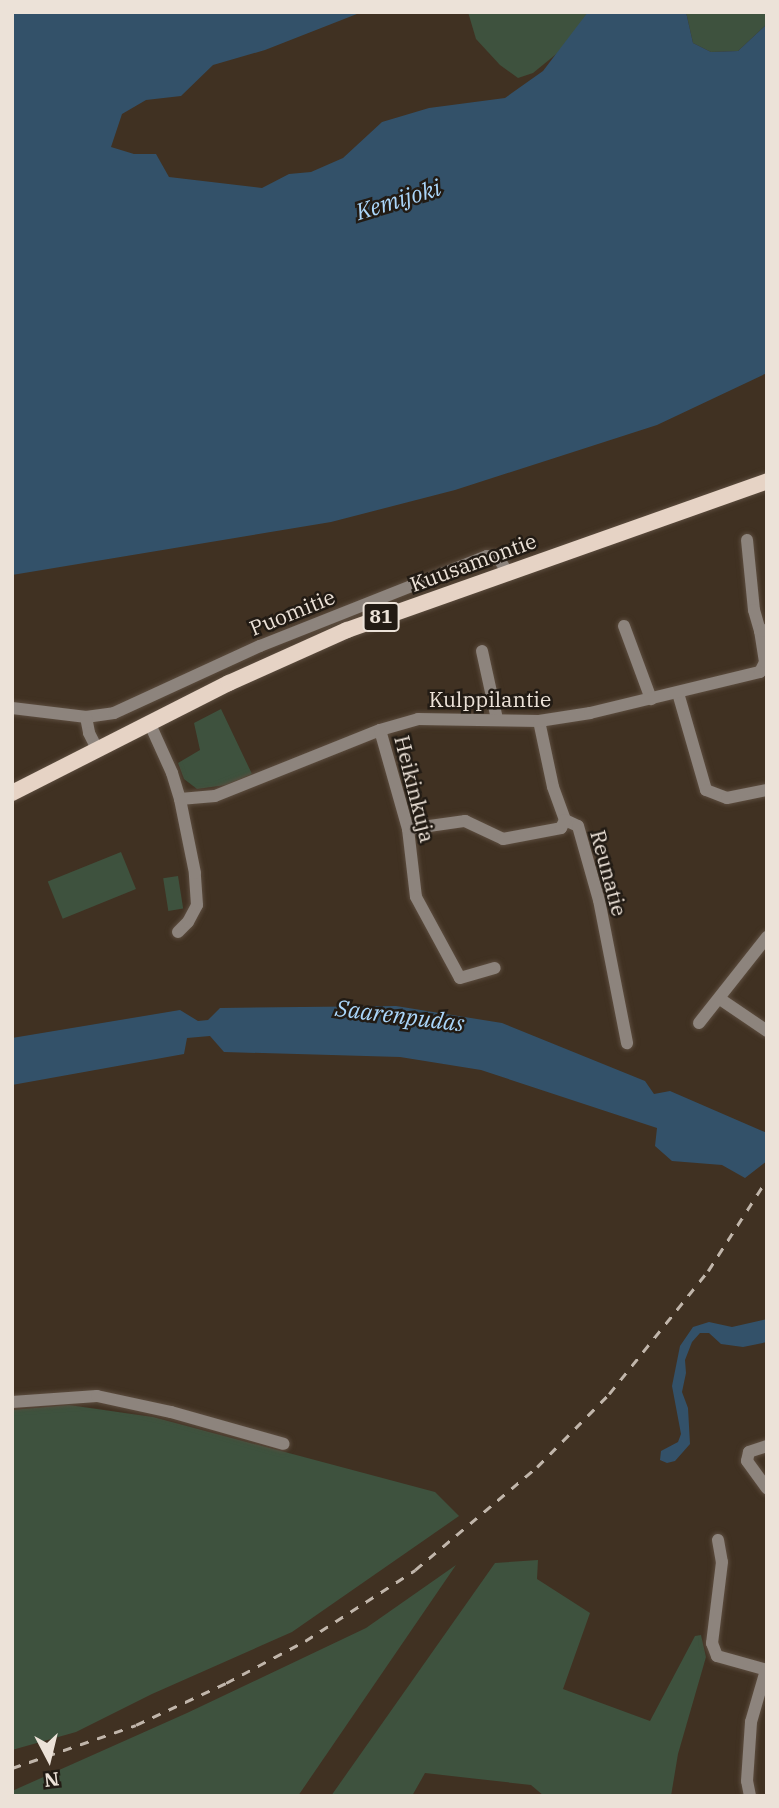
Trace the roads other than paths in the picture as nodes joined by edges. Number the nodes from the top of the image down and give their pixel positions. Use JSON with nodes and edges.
{"nodes":[{"id":1,"x":767,"y":481,"type":"edge"},
{"id":2,"x":747,"y":540,"type":"dead end"},
{"id":3,"x":507,"y":572,"type":"junction"},
{"id":4,"x":624,"y":626,"type":"dead end"},
{"id":5,"x":763,"y":630,"type":"edge"},
{"id":6,"x":482,"y":651,"type":"dead end"},
{"id":7,"x":678,"y":693,"type":"junction"},
{"id":8,"x":651,"y":699,"type":"junction"},
{"id":9,"x":12,"y":708,"type":"edge"},
{"id":10,"x":86,"y":717,"type":"junction"},
{"id":11,"x":497,"y":719,"type":"junction"},
{"id":12,"x":539,"y":721,"type":"junction"},
{"id":13,"x":149,"y":722,"type":"junction"},
{"id":14,"x":380,"y":730,"type":"junction"},
{"id":15,"x":97,"y":749,"type":"junction"},
{"id":16,"x":767,"y":790,"type":"edge"},
{"id":17,"x":12,"y":793,"type":"edge"},
{"id":18,"x":180,"y":799,"type":"junction"},
{"id":19,"x":565,"y":820,"type":"junction"},
{"id":20,"x":408,"y":829,"type":"junction"},
{"id":21,"x":178,"y":932,"type":"dead end"},
{"id":22,"x":767,"y":937,"type":"edge"},
{"id":23,"x":495,"y":968,"type":"dead end"},
{"id":24,"x":720,"y":999,"type":"junction"},
{"id":25,"x":699,"y":1023,"type":"dead end"},
{"id":26,"x":767,"y":1031,"type":"edge"},
{"id":27,"x":627,"y":1043,"type":"dead end"},
{"id":28,"x":12,"y":1402,"type":"edge"},
{"id":29,"x":284,"y":1444,"type":"dead end"},
{"id":30,"x":767,"y":1446,"type":"edge"},
{"id":31,"x":767,"y":1489,"type":"edge"},
{"id":32,"x":718,"y":1540,"type":"dead end"},
{"id":33,"x":767,"y":1670,"type":"edge"},
{"id":34,"x":750,"y":1796,"type":"edge"}],
"edges":[{"from":1,"to":3,"type":"main road","name":"Kuusamontie","number":"81"},
{"from":2,"to":5,"type":"street"},
{"from":3,"to":10,"type":"street","name":"Puomitie"},
{"from":3,"to":13,"type":"main road","name":"Kuusamontie","number":"81"},
{"from":4,"to":8,"type":"street"},
{"from":5,"to":7,"type":"street","name":"Kulppilantie"},
{"from":6,"to":11,"type":"street"},
{"from":7,"to":8,"type":"street","name":"Kulppilantie"},
{"from":7,"to":16,"type":"street"},
{"from":8,"to":12,"type":"street","name":"Kulppilantie"},
{"from":9,"to":10,"type":"street","name":"Puomitie"},
{"from":10,"to":15,"type":"street"},
{"from":11,"to":12,"type":"street","name":"Kulppilantie"},
{"from":11,"to":14,"type":"street","name":"Kulppilantie"},
{"from":12,"to":19,"type":"street","name":"Reunatie"},
{"from":13,"to":15,"type":"main road","name":"Kuusamontie","number":"81"},
{"from":13,"to":18,"type":"street"},
{"from":14,"to":18,"type":"street","name":"Kulppilantie"},
{"from":14,"to":20,"type":"street","name":"Heikinkuja"},
{"from":15,"to":17,"type":"main road","name":"Kuusamontie","number":"81"},
{"from":18,"to":21,"type":"street"},
{"from":19,"to":20,"type":"street"},
{"from":19,"to":27,"type":"street","name":"Reunatie"},
{"from":20,"to":23,"type":"street","name":"Heikinkuja"},
{"from":22,"to":24,"type":"street"},
{"from":24,"to":25,"type":"street"},
{"from":24,"to":26,"type":"street"},
{"from":28,"to":29,"type":"street"},
{"from":30,"to":31,"type":"street"},
{"from":32,"to":33,"type":"street"},
{"from":33,"to":34,"type":"street"}]}
